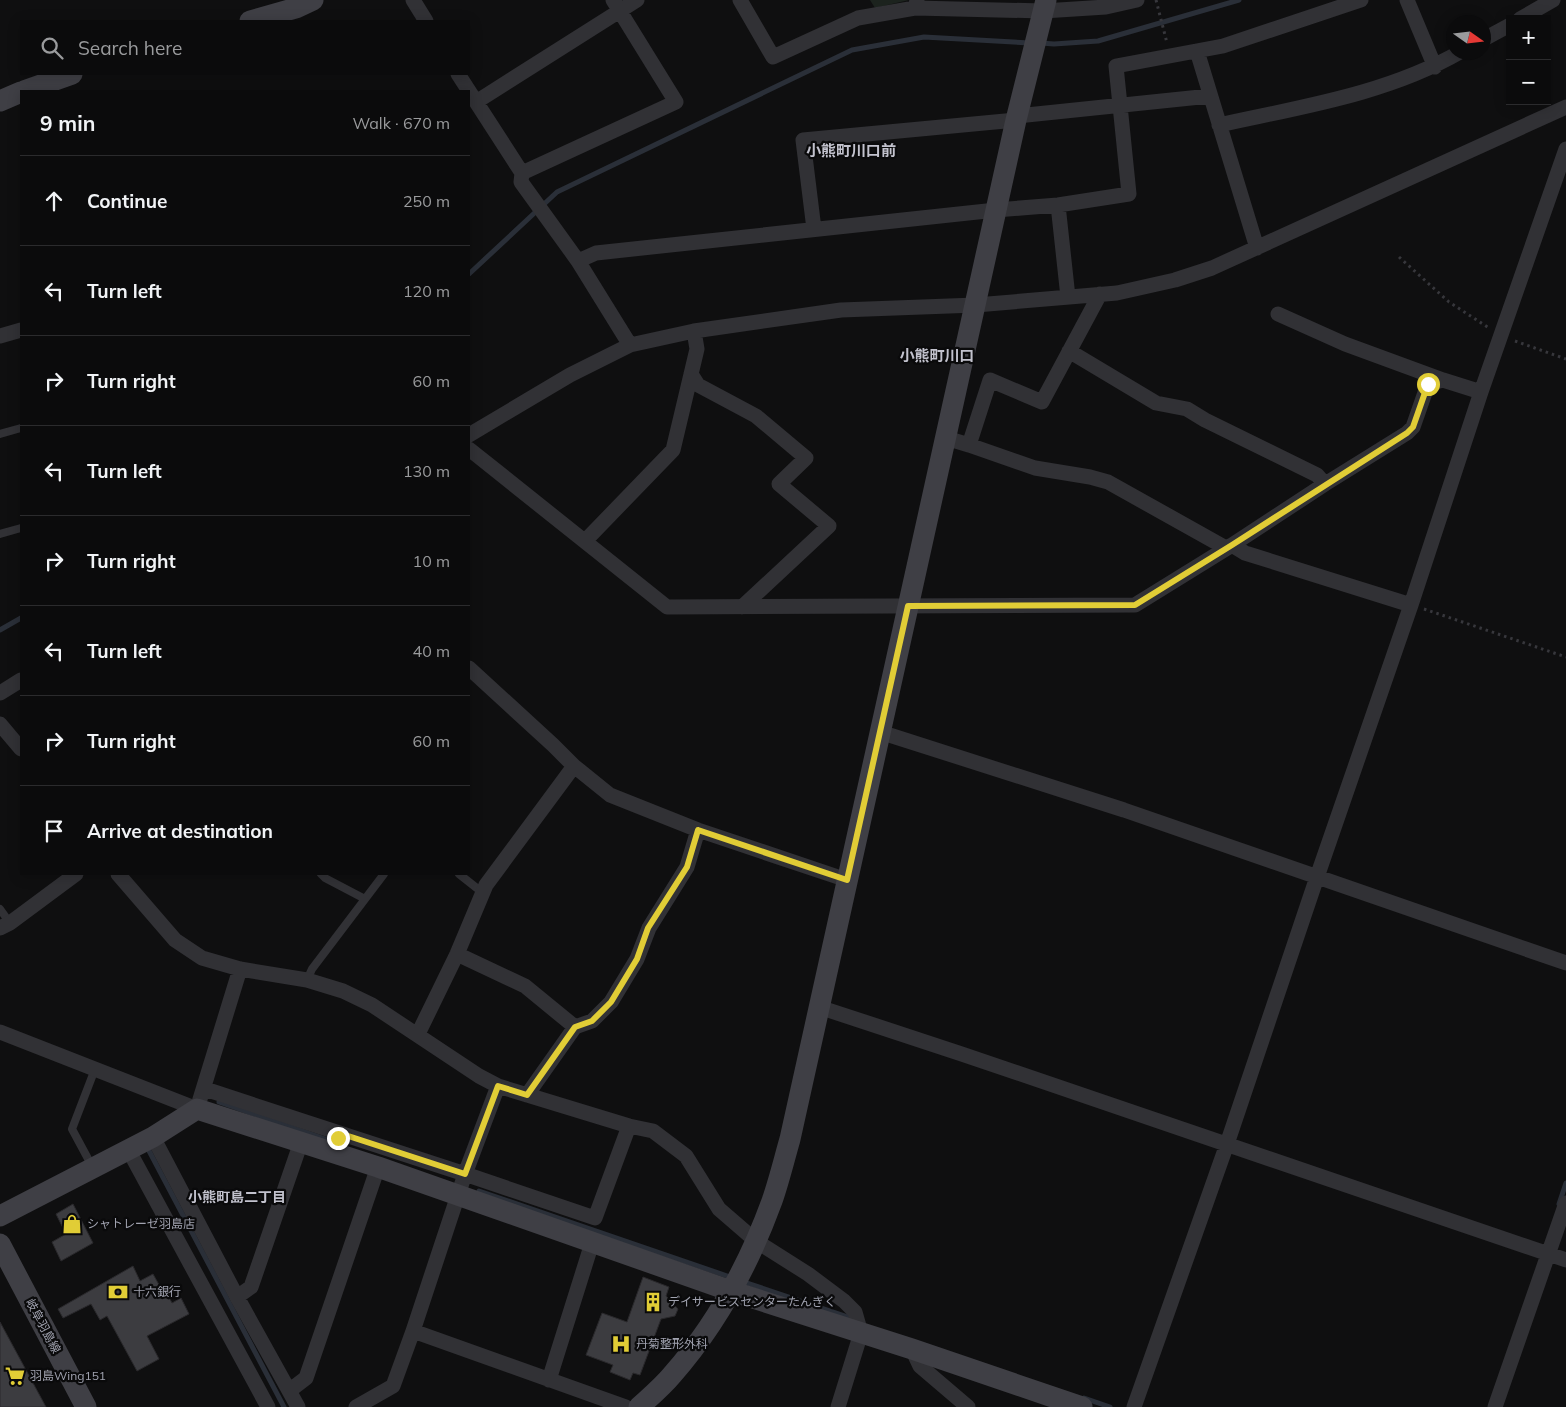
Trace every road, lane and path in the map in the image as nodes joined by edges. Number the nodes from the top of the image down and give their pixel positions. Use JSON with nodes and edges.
{"nodes":[{"id":1,"x":413,"y":0,"type":"edge"},
{"id":2,"x":637,"y":0,"type":"edge"},
{"id":3,"x":740,"y":0,"type":"edge"},
{"id":4,"x":1137,"y":0,"type":"edge"},
{"id":5,"x":1361,"y":0,"type":"edge"},
{"id":6,"x":1407,"y":0,"type":"edge"},
{"id":7,"x":1553,"y":0,"type":"edge"},
{"id":8,"x":1157,"y":2,"type":"edge"},
{"id":9,"x":301,"y":3,"type":"edge"},
{"id":10,"x":916,"y":4,"type":"edge"},
{"id":11,"x":617,"y":5,"type":"edge"},
{"id":12,"x":1043,"y":10,"type":"edge"},
{"id":13,"x":1527,"y":15,"type":"edge"},
{"id":14,"x":253,"y":20,"type":"edge"},
{"id":15,"x":425,"y":20,"type":"edge"},
{"id":16,"x":1506,"y":26,"type":"edge"},
{"id":17,"x":1491,"y":35,"type":"edge"},
{"id":18,"x":1168,"y":47,"type":"dead end"},
{"id":19,"x":1197,"y":51,"type":"junction"},
{"id":20,"x":1446,"y":60,"type":"edge"},
{"id":21,"x":1435,"y":66,"type":"junction"},
{"id":22,"x":69,"y":75,"type":"edge"},
{"id":23,"x":459,"y":75,"type":"edge"},
{"id":24,"x":28,"y":90,"type":"edge"},
{"id":25,"x":468,"y":90,"type":"edge"},
{"id":26,"x":20,"y":93,"type":"edge"},
{"id":27,"x":470,"y":93,"type":"edge"},
{"id":28,"x":1210,"y":96,"type":"junction"},
{"id":29,"x":0,"y":101,"type":"edge"},
{"id":30,"x":476,"y":102,"type":"junction"},
{"id":31,"x":1120,"y":104,"type":"junction"},
{"id":32,"x":1566,"y":107,"type":"edge"},
{"id":33,"x":1017,"y":118,"type":"junction"},
{"id":34,"x":1219,"y":125,"type":"junction"},
{"id":35,"x":1566,"y":149,"type":"edge"},
{"id":36,"x":522,"y":173,"type":"junction"},
{"id":37,"x":1058,"y":205,"type":"junction"},
{"id":38,"x":996,"y":210,"type":"junction"},
{"id":39,"x":814,"y":229,"type":"junction"},
{"id":40,"x":1256,"y":248,"type":"junction"},
{"id":41,"x":1399,"y":258,"type":"dead end"},
{"id":42,"x":578,"y":261,"type":"junction"},
{"id":43,"x":1100,"y":294,"type":"junction"},
{"id":44,"x":1068,"y":297,"type":"junction"},
{"id":45,"x":976,"y":305,"type":"junction"},
{"id":46,"x":1278,"y":314,"type":"dead end"},
{"id":47,"x":20,"y":330,"type":"edge"},
{"id":48,"x":694,"y":332,"type":"junction"},
{"id":49,"x":0,"y":336,"type":"edge"},
{"id":50,"x":1501,"y":336,"type":"junction"},
{"id":51,"x":630,"y":345,"type":"junction"},
{"id":52,"x":1069,"y":352,"type":"junction"},
{"id":53,"x":1566,"y":359,"type":"edge"},
{"id":54,"x":691,"y":374,"type":"junction"},
{"id":55,"x":1443,"y":380,"type":"junction"},
{"id":56,"x":1481,"y":392,"type":"junction"},
{"id":57,"x":20,"y":428,"type":"edge"},
{"id":58,"x":0,"y":434,"type":"edge"},
{"id":59,"x":470,"y":434,"type":"edge"},
{"id":60,"x":946,"y":438,"type":"junction"},
{"id":61,"x":970,"y":445,"type":"junction"},
{"id":62,"x":470,"y":450,"type":"edge"},
{"id":63,"x":1325,"y":484,"type":"junction"},
{"id":64,"x":20,"y":528,"type":"edge"},
{"id":65,"x":0,"y":534,"type":"edge"},
{"id":66,"x":585,"y":541,"type":"junction"},
{"id":67,"x":1229,"y":546,"type":"junction"},
{"id":68,"x":1412,"y":605,"type":"junction"},
{"id":69,"x":908,"y":606,"type":"junction"},
{"id":70,"x":742,"y":607,"type":"junction"},
{"id":71,"x":1566,"y":657,"type":"edge"},
{"id":72,"x":470,"y":669,"type":"edge"},
{"id":73,"x":20,"y":681,"type":"edge"},
{"id":74,"x":0,"y":693,"type":"edge"},
{"id":75,"x":0,"y":724,"type":"edge"},
{"id":76,"x":880,"y":732,"type":"junction"},
{"id":77,"x":20,"y":748,"type":"edge"},
{"id":78,"x":574,"y":766,"type":"junction"},
{"id":79,"x":698,"y":830,"type":"junction"},
{"id":80,"x":75,"y":875,"type":"edge"},
{"id":81,"x":119,"y":875,"type":"edge"},
{"id":82,"x":322,"y":875,"type":"edge"},
{"id":83,"x":383,"y":875,"type":"edge"},
{"id":84,"x":459,"y":875,"type":"edge"},
{"id":85,"x":1317,"y":877,"type":"junction"},
{"id":86,"x":847,"y":880,"type":"junction"},
{"id":87,"x":483,"y":893,"type":"junction"},
{"id":88,"x":365,"y":899,"type":"junction"},
{"id":89,"x":0,"y":909,"type":"edge"},
{"id":90,"x":5,"y":925,"type":"edge"},
{"id":91,"x":456,"y":954,"type":"junction"},
{"id":92,"x":1566,"y":963,"type":"edge"},
{"id":93,"x":240,"y":969,"type":"junction"},
{"id":94,"x":307,"y":980,"type":"junction"},
{"id":95,"x":819,"y":1007,"type":"junction"},
{"id":96,"x":575,"y":1027,"type":"junction"},
{"id":97,"x":0,"y":1032,"type":"edge"},
{"id":98,"x":418,"y":1034,"type":"junction"},
{"id":99,"x":95,"y":1069,"type":"junction"},
{"id":100,"x":498,"y":1086,"type":"junction"},
{"id":101,"x":205,"y":1089,"type":"junction"},
{"id":102,"x":527,"y":1095,"type":"junction"},
{"id":103,"x":198,"y":1110,"type":"junction"},
{"id":104,"x":629,"y":1126,"type":"junction"},
{"id":105,"x":153,"y":1136,"type":"junction"},
{"id":106,"x":301,"y":1142,"type":"junction"},
{"id":107,"x":336,"y":1142,"type":"junction"},
{"id":108,"x":1227,"y":1144,"type":"junction"},
{"id":109,"x":128,"y":1150,"type":"junction"},
{"id":110,"x":378,"y":1167,"type":"junction"},
{"id":111,"x":93,"y":1168,"type":"junction"},
{"id":112,"x":461,"y":1184,"type":"junction"},
{"id":113,"x":1566,"y":1203,"type":"edge"},
{"id":114,"x":0,"y":1216,"type":"edge"},
{"id":115,"x":592,"y":1232,"type":"junction"},
{"id":116,"x":756,"y":1241,"type":"junction"},
{"id":117,"x":0,"y":1244,"type":"edge"},
{"id":118,"x":1548,"y":1254,"type":"junction"},
{"id":119,"x":1566,"y":1260,"type":"edge"},
{"id":120,"x":731,"y":1291,"type":"junction"},
{"id":121,"x":237,"y":1297,"type":"junction"},
{"id":122,"x":413,"y":1331,"type":"junction"},
{"id":123,"x":861,"y":1332,"type":"junction"},
{"id":124,"x":912,"y":1349,"type":"junction"},
{"id":125,"x":549,"y":1380,"type":"junction"},
{"id":126,"x":289,"y":1391,"type":"junction"},
{"id":127,"x":86,"y":1407,"type":"edge"},
{"id":128,"x":268,"y":1407,"type":"edge"},
{"id":129,"x":298,"y":1407,"type":"edge"},
{"id":130,"x":356,"y":1407,"type":"edge"},
{"id":131,"x":626,"y":1407,"type":"edge"},
{"id":132,"x":639,"y":1407,"type":"edge"},
{"id":133,"x":838,"y":1407,"type":"edge"},
{"id":134,"x":968,"y":1407,"type":"edge"},
{"id":135,"x":1082,"y":1407,"type":"edge"},
{"id":136,"x":1134,"y":1407,"type":"edge"},
{"id":137,"x":1495,"y":1407,"type":"edge"}],
"edges":[{"from":1,"to":15,"type":"street"},
{"from":2,"to":11,"type":"street"},
{"from":3,"to":10,"type":"street"},
{"from":4,"to":12,"type":"street"},
{"from":5,"to":19,"type":"street"},
{"from":6,"to":21,"type":"street"},
{"from":7,"to":13,"type":"street"},
{"from":8,"to":18,"type":"path"},
{"from":9,"to":14,"type":"street"},
{"from":10,"to":12,"type":"street"},
{"from":11,"to":30,"type":"street"},
{"from":11,"to":36,"type":"street"},
{"from":12,"to":33,"type":"street"},
{"from":16,"to":17,"type":"street"},
{"from":19,"to":28,"type":"street"},
{"from":19,"to":31,"type":"street"},
{"from":20,"to":21,"type":"street"},
{"from":21,"to":34,"type":"street"},
{"from":22,"to":24,"type":"street"},
{"from":23,"to":25,"type":"street"},
{"from":26,"to":29,"type":"street"},
{"from":27,"to":30,"type":"street"},
{"from":28,"to":31,"type":"street"},
{"from":28,"to":34,"type":"street"},
{"from":30,"to":36,"type":"street"},
{"from":31,"to":33,"type":"street"},
{"from":31,"to":37,"type":"street"},
{"from":32,"to":40,"type":"street"},
{"from":33,"to":38,"type":"street"},
{"from":33,"to":39,"type":"street"},
{"from":34,"to":40,"type":"street"},
{"from":35,"to":50,"type":"street"},
{"from":36,"to":42,"type":"street"},
{"from":37,"to":38,"type":"street"},
{"from":37,"to":44,"type":"street"},
{"from":38,"to":39,"type":"street"},
{"from":38,"to":45,"type":"street"},
{"from":39,"to":42,"type":"street"},
{"from":40,"to":43,"type":"street"},
{"from":41,"to":50,"type":"path"},
{"from":42,"to":51,"type":"street"},
{"from":43,"to":44,"type":"street"},
{"from":43,"to":52,"type":"street"},
{"from":44,"to":45,"type":"street"},
{"from":45,"to":48,"type":"street"},
{"from":45,"to":60,"type":"street"},
{"from":46,"to":55,"type":"street"},
{"from":47,"to":49,"type":"street"},
{"from":48,"to":51,"type":"street"},
{"from":48,"to":54,"type":"street"},
{"from":50,"to":53,"type":"path"},
{"from":50,"to":56,"type":"street"},
{"from":51,"to":59,"type":"street"},
{"from":52,"to":61,"type":"street"},
{"from":52,"to":63,"type":"street"},
{"from":54,"to":66,"type":"street"},
{"from":54,"to":70,"type":"street"},
{"from":55,"to":56,"type":"street"},
{"from":55,"to":63,"type":"street"},
{"from":56,"to":68,"type":"street"},
{"from":57,"to":58,"type":"lane"},
{"from":60,"to":61,"type":"street"},
{"from":60,"to":69,"type":"street"},
{"from":61,"to":67,"type":"street"},
{"from":62,"to":66,"type":"street"},
{"from":63,"to":67,"type":"street"},
{"from":64,"to":65,"type":"lane"},
{"from":66,"to":70,"type":"street"},
{"from":67,"to":68,"type":"street"},
{"from":67,"to":69,"type":"street"},
{"from":68,"to":71,"type":"path"},
{"from":68,"to":85,"type":"street"},
{"from":69,"to":70,"type":"street"},
{"from":69,"to":76,"type":"street"},
{"from":72,"to":78,"type":"street"},
{"from":73,"to":74,"type":"street"},
{"from":75,"to":77,"type":"street"},
{"from":76,"to":85,"type":"street"},
{"from":76,"to":86,"type":"street"},
{"from":78,"to":79,"type":"street"},
{"from":78,"to":87,"type":"street"},
{"from":79,"to":86,"type":"street"},
{"from":79,"to":96,"type":"street"},
{"from":80,"to":90,"type":"street"},
{"from":81,"to":93,"type":"street"},
{"from":82,"to":88,"type":"lane"},
{"from":83,"to":88,"type":"lane"},
{"from":84,"to":87,"type":"lane"},
{"from":85,"to":92,"type":"street"},
{"from":85,"to":108,"type":"street"},
{"from":86,"to":95,"type":"street"},
{"from":87,"to":91,"type":"street"},
{"from":88,"to":94,"type":"lane"},
{"from":89,"to":90,"type":"lane"},
{"from":91,"to":96,"type":"street"},
{"from":91,"to":98,"type":"street"},
{"from":93,"to":94,"type":"street"},
{"from":93,"to":101,"type":"street"},
{"from":94,"to":98,"type":"street"},
{"from":95,"to":108,"type":"street"},
{"from":95,"to":116,"type":"street"},
{"from":96,"to":102,"type":"street"},
{"from":97,"to":99,"type":"street"},
{"from":98,"to":100,"type":"street"},
{"from":99,"to":103,"type":"street"},
{"from":99,"to":111,"type":"lane"},
{"from":100,"to":102,"type":"street"},
{"from":100,"to":112,"type":"street"},
{"from":101,"to":103,"type":"street"},
{"from":101,"to":107,"type":"street"},
{"from":102,"to":104,"type":"street"},
{"from":103,"to":105,"type":"street"},
{"from":103,"to":106,"type":"street"},
{"from":104,"to":115,"type":"street"},
{"from":104,"to":116,"type":"street"},
{"from":105,"to":109,"type":"street"},
{"from":105,"to":121,"type":"street"},
{"from":106,"to":107,"type":"street"},
{"from":106,"to":121,"type":"street"},
{"from":107,"to":110,"type":"street"},
{"from":107,"to":112,"type":"street"},
{"from":108,"to":118,"type":"street"},
{"from":108,"to":136,"type":"street"},
{"from":109,"to":111,"type":"street"},
{"from":109,"to":128,"type":"street"},
{"from":110,"to":112,"type":"street"},
{"from":110,"to":126,"type":"street"},
{"from":111,"to":114,"type":"street"},
{"from":112,"to":115,"type":"street"},
{"from":112,"to":122,"type":"street"},
{"from":113,"to":118,"type":"street"},
{"from":115,"to":120,"type":"street"},
{"from":115,"to":125,"type":"street"},
{"from":116,"to":120,"type":"street"},
{"from":116,"to":123,"type":"street"},
{"from":117,"to":127,"type":"street","name":"岐阜羽島線"},
{"from":118,"to":119,"type":"street"},
{"from":118,"to":137,"type":"street"},
{"from":120,"to":123,"type":"street"},
{"from":120,"to":132,"type":"street"},
{"from":121,"to":126,"type":"street"},
{"from":122,"to":125,"type":"street"},
{"from":122,"to":130,"type":"street"},
{"from":123,"to":124,"type":"street"},
{"from":123,"to":133,"type":"street"},
{"from":124,"to":134,"type":"street"},
{"from":124,"to":135,"type":"street"},
{"from":125,"to":131,"type":"street"},
{"from":126,"to":129,"type":"street"}]}
